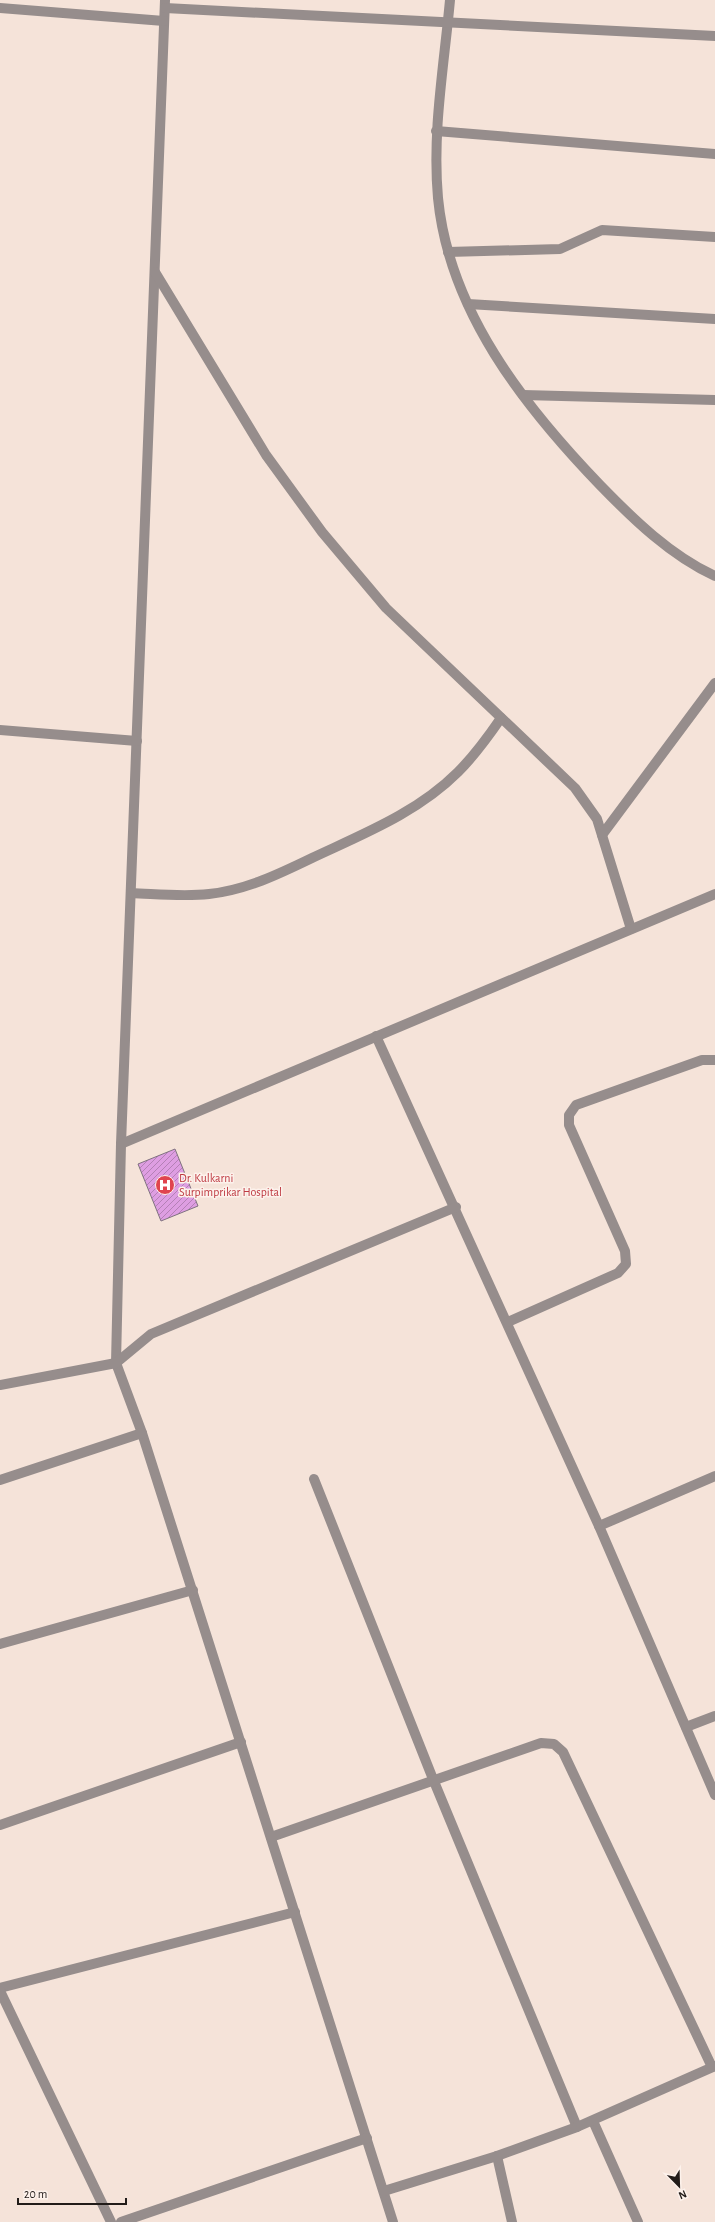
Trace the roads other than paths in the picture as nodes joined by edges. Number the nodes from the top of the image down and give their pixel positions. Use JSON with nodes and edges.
{"nodes":[{"id":1,"x":450,"y":0,"type":"edge"},
{"id":2,"x":165,"y":4,"type":"edge"},
{"id":3,"x":0,"y":8,"type":"edge"},
{"id":4,"x":164,"y":21,"type":"junction"},
{"id":5,"x":448,"y":23,"type":"junction"},
{"id":6,"x":715,"y":36,"type":"edge"},
{"id":7,"x":436,"y":131,"type":"junction"},
{"id":8,"x":715,"y":154,"type":"edge"},
{"id":9,"x":715,"y":237,"type":"edge"},
{"id":10,"x":448,"y":252,"type":"junction"},
{"id":11,"x":155,"y":272,"type":"junction"},
{"id":12,"x":468,"y":304,"type":"junction"},
{"id":13,"x":715,"y":319,"type":"edge"},
{"id":14,"x":523,"y":395,"type":"junction"},
{"id":15,"x":715,"y":400,"type":"edge"},
{"id":16,"x":715,"y":576,"type":"edge"},
{"id":17,"x":715,"y":683,"type":"edge"},
{"id":18,"x":501,"y":718,"type":"junction"},
{"id":19,"x":0,"y":730,"type":"edge"},
{"id":20,"x":137,"y":740,"type":"junction"},
{"id":21,"x":602,"y":835,"type":"junction"},
{"id":22,"x":131,"y":893,"type":"junction"},
{"id":23,"x":715,"y":894,"type":"edge"},
{"id":24,"x":631,"y":929,"type":"junction"},
{"id":25,"x":376,"y":1036,"type":"junction"},
{"id":26,"x":715,"y":1060,"type":"edge"},
{"id":27,"x":121,"y":1144,"type":"junction"},
{"id":28,"x":456,"y":1207,"type":"junction"},
{"id":29,"x":508,"y":1322,"type":"junction"},
{"id":30,"x":116,"y":1363,"type":"junction"},
{"id":31,"x":0,"y":1385,"type":"edge"},
{"id":32,"x":142,"y":1433,"type":"junction"},
{"id":33,"x":715,"y":1476,"type":"edge"},
{"id":34,"x":314,"y":1479,"type":"dead end"},
{"id":35,"x":0,"y":1480,"type":"edge"},
{"id":36,"x":599,"y":1526,"type":"junction"},
{"id":37,"x":193,"y":1590,"type":"junction"},
{"id":38,"x":0,"y":1644,"type":"edge"},
{"id":39,"x":715,"y":1716,"type":"edge"},
{"id":40,"x":686,"y":1727,"type":"junction"},
{"id":41,"x":241,"y":1742,"type":"junction"},
{"id":42,"x":432,"y":1779,"type":"junction"},
{"id":43,"x":715,"y":1795,"type":"edge"},
{"id":44,"x":0,"y":1825,"type":"edge"},
{"id":45,"x":271,"y":1837,"type":"junction"},
{"id":46,"x":295,"y":1912,"type":"junction"},
{"id":47,"x":0,"y":1989,"type":"edge"},
{"id":48,"x":714,"y":2067,"type":"edge"},
{"id":49,"x":593,"y":2121,"type":"junction"},
{"id":50,"x":577,"y":2127,"type":"junction"},
{"id":51,"x":367,"y":2138,"type":"junction"},
{"id":52,"x":497,"y":2156,"type":"junction"},
{"id":53,"x":384,"y":2191,"type":"junction"},
{"id":54,"x":112,"y":2222,"type":"edge"},
{"id":55,"x":121,"y":2222,"type":"edge"},
{"id":56,"x":393,"y":2222,"type":"edge"},
{"id":57,"x":512,"y":2222,"type":"edge"},
{"id":58,"x":638,"y":2222,"type":"edge"}],
"edges":[{"from":1,"to":5,"type":"street"},
{"from":2,"to":4,"type":"street"},
{"from":2,"to":5,"type":"street"},
{"from":3,"to":4,"type":"street"},
{"from":4,"to":11,"type":"street"},
{"from":5,"to":6,"type":"street"},
{"from":5,"to":7,"type":"street"},
{"from":7,"to":8,"type":"street"},
{"from":7,"to":10,"type":"street"},
{"from":9,"to":10,"type":"street"},
{"from":10,"to":12,"type":"street"},
{"from":11,"to":18,"type":"street"},
{"from":11,"to":20,"type":"street"},
{"from":12,"to":13,"type":"street"},
{"from":12,"to":14,"type":"street"},
{"from":14,"to":15,"type":"street"},
{"from":14,"to":16,"type":"street"},
{"from":17,"to":21,"type":"street"},
{"from":18,"to":21,"type":"street"},
{"from":18,"to":22,"type":"street"},
{"from":19,"to":20,"type":"street"},
{"from":20,"to":22,"type":"street"},
{"from":21,"to":24,"type":"street"},
{"from":22,"to":27,"type":"street"},
{"from":23,"to":24,"type":"street"},
{"from":24,"to":25,"type":"street"},
{"from":25,"to":27,"type":"street"},
{"from":25,"to":28,"type":"street"},
{"from":26,"to":29,"type":"street"},
{"from":27,"to":30,"type":"street"},
{"from":28,"to":29,"type":"street"},
{"from":28,"to":30,"type":"street"},
{"from":29,"to":36,"type":"street"},
{"from":30,"to":31,"type":"street"},
{"from":30,"to":32,"type":"street"},
{"from":32,"to":35,"type":"street"},
{"from":32,"to":37,"type":"street"},
{"from":33,"to":36,"type":"street"},
{"from":34,"to":42,"type":"street"},
{"from":36,"to":40,"type":"street"},
{"from":37,"to":38,"type":"street"},
{"from":37,"to":41,"type":"street"},
{"from":39,"to":40,"type":"street"},
{"from":40,"to":43,"type":"street"},
{"from":41,"to":44,"type":"street"},
{"from":41,"to":45,"type":"street"},
{"from":42,"to":45,"type":"street"},
{"from":42,"to":48,"type":"street"},
{"from":42,"to":50,"type":"street"},
{"from":45,"to":46,"type":"street"},
{"from":46,"to":47,"type":"street"},
{"from":46,"to":51,"type":"street"},
{"from":47,"to":54,"type":"street"},
{"from":48,"to":49,"type":"street"},
{"from":49,"to":50,"type":"street"},
{"from":49,"to":58,"type":"street"},
{"from":50,"to":52,"type":"street"},
{"from":51,"to":53,"type":"street"},
{"from":51,"to":55,"type":"street"},
{"from":52,"to":53,"type":"street"},
{"from":52,"to":57,"type":"street"},
{"from":53,"to":56,"type":"street"}]}
